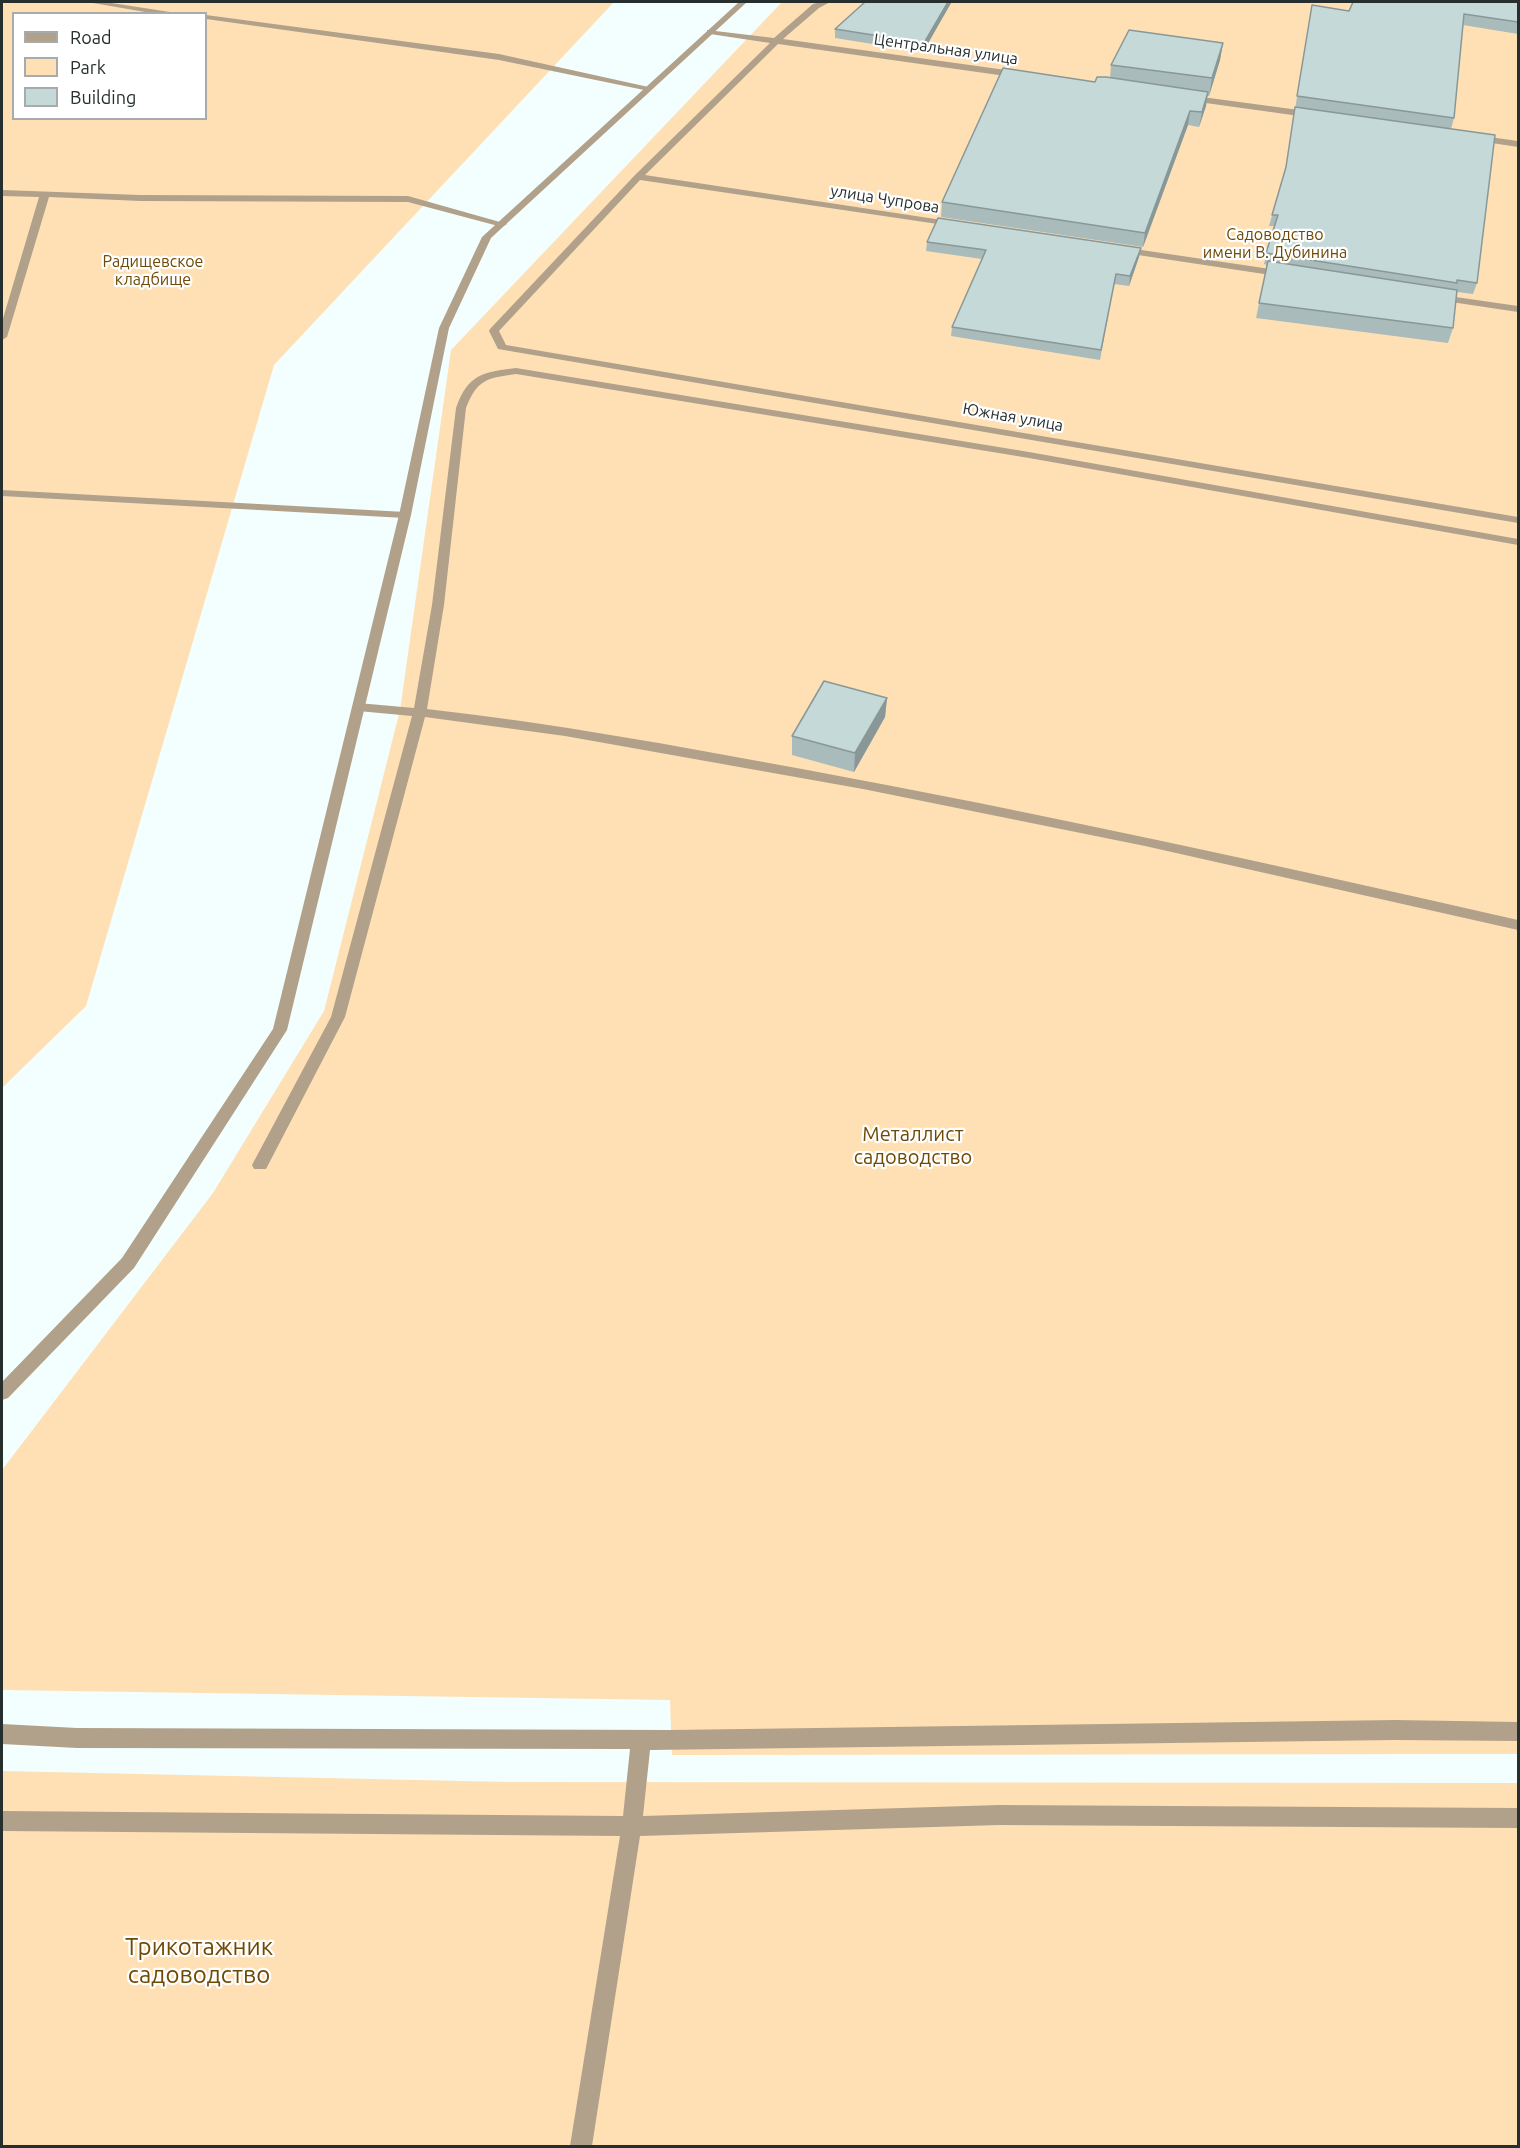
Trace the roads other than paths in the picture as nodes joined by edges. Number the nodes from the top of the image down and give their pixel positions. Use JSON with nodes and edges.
{"nodes":[{"id":1,"x":91,"y":2,"type":"edge"},
{"id":2,"x":743,"y":2,"type":"edge"},
{"id":3,"x":826,"y":2,"type":"edge"},
{"id":4,"x":164,"y":12,"type":"edge"},
{"id":5,"x":207,"y":17,"type":"edge"},
{"id":6,"x":710,"y":32,"type":"junction"},
{"id":7,"x":776,"y":41,"type":"junction"},
{"id":8,"x":1035,"y":77,"type":"edge"},
{"id":9,"x":649,"y":88,"type":"junction"},
{"id":10,"x":1177,"y":96,"type":"edge"},
{"id":11,"x":1330,"y":117,"type":"edge"},
{"id":12,"x":1460,"y":135,"type":"edge"},
{"id":13,"x":1518,"y":144,"type":"edge"},
{"id":14,"x":638,"y":177,"type":"junction"},
{"id":15,"x":2,"y":193,"type":"edge"},
{"id":16,"x":45,"y":194,"type":"junction"},
{"id":17,"x":502,"y":224,"type":"junction"},
{"id":18,"x":967,"y":226,"type":"edge"},
{"id":19,"x":1108,"y":248,"type":"edge"},
{"id":20,"x":1296,"y":276,"type":"edge"},
{"id":21,"x":1425,"y":295,"type":"edge"},
{"id":22,"x":1518,"y":309,"type":"edge"},
{"id":23,"x":2,"y":337,"type":"edge"},
{"id":24,"x":2,"y":493,"type":"edge"},
{"id":25,"x":405,"y":515,"type":"junction"},
{"id":26,"x":1518,"y":520,"type":"edge"},
{"id":27,"x":1518,"y":542,"type":"edge"},
{"id":28,"x":358,"y":707,"type":"junction"},
{"id":29,"x":420,"y":711,"type":"junction"},
{"id":30,"x":1518,"y":925,"type":"edge"},
{"id":31,"x":260,"y":1165,"type":"dead end"},
{"id":32,"x":2,"y":1393,"type":"edge"},
{"id":33,"x":1518,"y":1732,"type":"edge"},
{"id":34,"x":2,"y":1734,"type":"edge"},
{"id":35,"x":641,"y":1740,"type":"junction"},
{"id":36,"x":1518,"y":1818,"type":"edge"},
{"id":37,"x":2,"y":1821,"type":"edge"},
{"id":38,"x":632,"y":1826,"type":"junction"},
{"id":39,"x":581,"y":2146,"type":"edge"}],
"edges":[{"from":1,"to":4,"type":"street"},
{"from":2,"to":6,"type":"street"},
{"from":3,"to":7,"type":"street"},
{"from":5,"to":9,"type":"street"},
{"from":6,"to":7,"type":"street","name":"Центральная улица"},
{"from":6,"to":9,"type":"street"},
{"from":7,"to":8,"type":"street","name":"Центральная улица"},
{"from":7,"to":14,"type":"street"},
{"from":9,"to":17,"type":"street"},
{"from":10,"to":11,"type":"street"},
{"from":12,"to":13,"type":"street"},
{"from":14,"to":18,"type":"street","name":"улица Чупрова"},
{"from":14,"to":26,"type":"street","name":"Южная улица"},
{"from":15,"to":16,"type":"street"},
{"from":16,"to":17,"type":"street"},
{"from":16,"to":23,"type":"street"},
{"from":17,"to":25,"type":"street"},
{"from":19,"to":20,"type":"street"},
{"from":21,"to":22,"type":"street"},
{"from":24,"to":25,"type":"street"},
{"from":25,"to":28,"type":"street"},
{"from":27,"to":29,"type":"street"},
{"from":28,"to":29,"type":"street"},
{"from":28,"to":32,"type":"street"},
{"from":29,"to":30,"type":"street"},
{"from":29,"to":31,"type":"street"},
{"from":33,"to":35,"type":"street"},
{"from":34,"to":35,"type":"street"},
{"from":35,"to":38,"type":"street"},
{"from":36,"to":38,"type":"street"},
{"from":37,"to":38,"type":"street"},
{"from":38,"to":39,"type":"street"}]}
